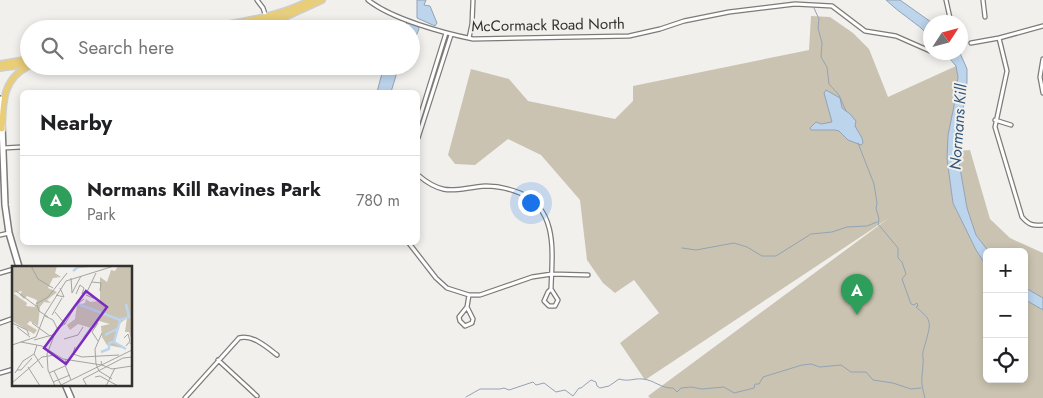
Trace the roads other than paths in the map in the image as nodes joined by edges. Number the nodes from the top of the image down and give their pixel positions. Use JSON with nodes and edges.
{"nodes":[{"id":1,"x":257,"y":0,"type":"edge"},
{"id":2,"x":311,"y":0,"type":"edge"},
{"id":3,"x":322,"y":0,"type":"edge"},
{"id":4,"x":368,"y":0,"type":"edge"},
{"id":5,"x":473,"y":0,"type":"edge"},
{"id":6,"x":946,"y":0,"type":"edge"},
{"id":7,"x":983,"y":0,"type":"edge"},
{"id":8,"x":949,"y":15,"type":"edge"},
{"id":9,"x":985,"y":17,"type":"dead end"},
{"id":10,"x":267,"y":20,"type":"junction"},
{"id":11,"x":409,"y":20,"type":"edge"},
{"id":12,"x":420,"y":24,"type":"edge"},
{"id":13,"x":1043,"y":26,"type":"edge"},
{"id":14,"x":446,"y":33,"type":"junction"},
{"id":15,"x":451,"y":35,"type":"junction"},
{"id":16,"x":469,"y":38,"type":"junction"},
{"id":17,"x":998,"y":38,"type":"junction"},
{"id":18,"x":971,"y":43,"type":"dead end"},
{"id":19,"x":923,"y":48,"type":"edge"},
{"id":20,"x":1043,"y":59,"type":"edge"},
{"id":21,"x":20,"y":61,"type":"edge"},
{"id":22,"x":0,"y":64,"type":"edge"},
{"id":23,"x":20,"y":66,"type":"edge"},
{"id":24,"x":0,"y":68,"type":"edge"},
{"id":25,"x":20,"y":71,"type":"edge"},
{"id":26,"x":437,"y":71,"type":"junction"},
{"id":27,"x":1043,"y":93,"type":"edge"},
{"id":28,"x":0,"y":99,"type":"edge"},
{"id":29,"x":424,"y":109,"type":"junction"},
{"id":30,"x":420,"y":118,"type":"edge"},
{"id":31,"x":995,"y":120,"type":"junction"},
{"id":32,"x":1011,"y":125,"type":"dead end"},
{"id":33,"x":2,"y":128,"type":"junction"},
{"id":34,"x":420,"y":128,"type":"edge"},
{"id":35,"x":20,"y":147,"type":"edge"},
{"id":36,"x":3,"y":148,"type":"junction"},
{"id":37,"x":420,"y":177,"type":"edge"},
{"id":38,"x":2,"y":190,"type":"edge"},
{"id":39,"x":1043,"y":225,"type":"edge"},
{"id":40,"x":9,"y":233,"type":"junction"},
{"id":41,"x":0,"y":235,"type":"edge"},
{"id":42,"x":410,"y":245,"type":"edge"},
{"id":43,"x":19,"y":266,"type":"edge"},
{"id":44,"x":552,"y":274,"type":"junction"},
{"id":45,"x":588,"y":275,"type":"dead end"},
{"id":46,"x":551,"y":289,"type":"junction"},
{"id":47,"x":469,"y":296,"type":"junction"},
{"id":48,"x":467,"y":307,"type":"junction"},
{"id":49,"x":12,"y":319,"type":"edge"},
{"id":50,"x":0,"y":323,"type":"edge"},
{"id":51,"x":277,"y":355,"type":"dead end"},
{"id":52,"x":218,"y":360,"type":"junction"},
{"id":53,"x":66,"y":386,"type":"edge"},
{"id":54,"x":257,"y":396,"type":"dead end"},
{"id":55,"x":71,"y":398,"type":"edge"},
{"id":56,"x":185,"y":398,"type":"edge"}],
"edges":[{"from":1,"to":10,"type":"street"},
{"from":2,"to":10,"type":"main road"},
{"from":3,"to":10,"type":"main road"},
{"from":4,"to":11,"type":"street","name":"McCormack Road North"},
{"from":5,"to":16,"type":"street"},
{"from":6,"to":8,"type":"street"},
{"from":7,"to":9,"type":"street"},
{"from":12,"to":14,"type":"street","name":"McCormack Road North"},
{"from":13,"to":17,"type":"street"},
{"from":14,"to":15,"type":"street","name":"McCormack Road North"},
{"from":14,"to":26,"type":"street"},
{"from":15,"to":16,"type":"street","name":"McCormack Road North"},
{"from":15,"to":26,"type":"street"},
{"from":16,"to":19,"type":"street","name":"McCormack Road North"},
{"from":17,"to":18,"type":"street"},
{"from":17,"to":31,"type":"street"},
{"from":20,"to":27,"type":"street"},
{"from":21,"to":22,"type":"main road"},
{"from":23,"to":24,"type":"main road"},
{"from":25,"to":33,"type":"main road"},
{"from":26,"to":29,"type":"street"},
{"from":28,"to":33,"type":"main road"},
{"from":29,"to":30,"type":"street"},
{"from":29,"to":34,"type":"street"},
{"from":31,"to":32,"type":"street"},
{"from":31,"to":39,"type":"street"},
{"from":33,"to":36,"type":"main road"},
{"from":35,"to":36,"type":"street"},
{"from":36,"to":38,"type":"main road"},
{"from":37,"to":44,"type":"street"},
{"from":38,"to":40,"type":"main road"},
{"from":40,"to":41,"type":"street"},
{"from":40,"to":43,"type":"main road"},
{"from":42,"to":47,"type":"street"},
{"from":44,"to":45,"type":"street"},
{"from":44,"to":46,"type":"street"},
{"from":44,"to":47,"type":"street"},
{"from":46,"to":46,"type":"street"},
{"from":47,"to":48,"type":"street"},
{"from":48,"to":48,"type":"street"},
{"from":49,"to":50,"type":"street"},
{"from":51,"to":52,"type":"street"},
{"from":52,"to":54,"type":"street"},
{"from":52,"to":56,"type":"street"},
{"from":53,"to":55,"type":"main road"}]}
